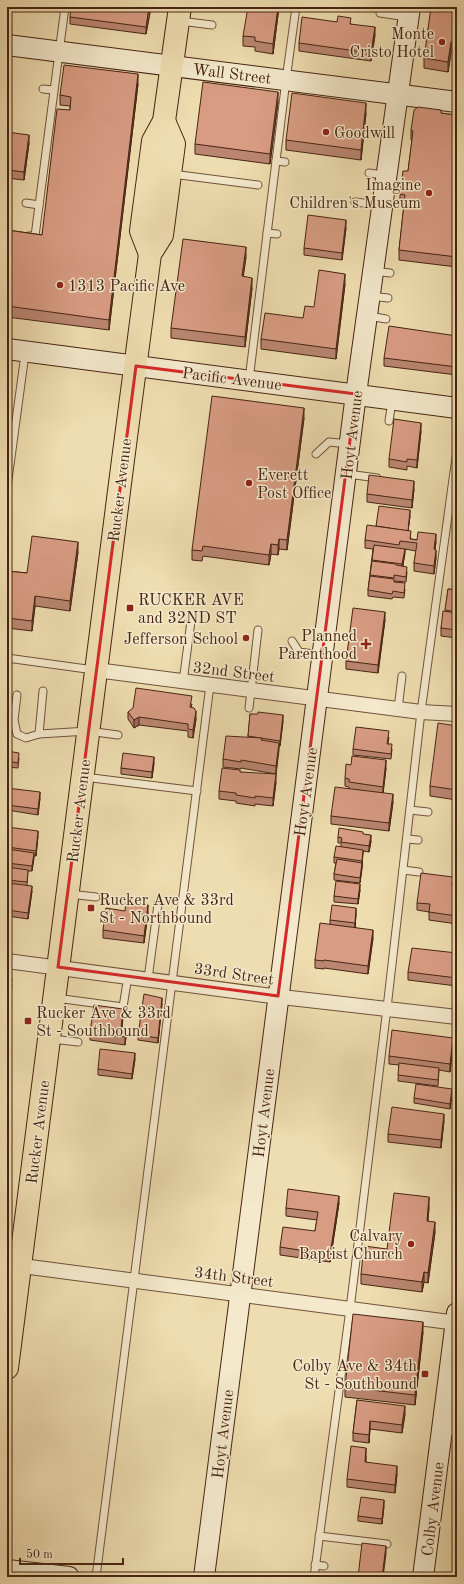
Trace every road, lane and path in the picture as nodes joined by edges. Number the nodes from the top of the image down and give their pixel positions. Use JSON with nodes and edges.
{"nodes":[{"id":1,"x":64,"y":7,"type":"edge"},
{"id":2,"x":296,"y":7,"type":"edge"},
{"id":3,"x":410,"y":12,"type":"edge"},
{"id":4,"x":179,"y":14,"type":"edge"},
{"id":5,"x":380,"y":14,"type":"dead end"},
{"id":6,"x":212,"y":25,"type":"dead end"},
{"id":7,"x":7,"y":45,"type":"edge"},
{"id":8,"x":58,"y":51,"type":"junction"},
{"id":9,"x":172,"y":66,"type":"junction"},
{"id":10,"x":286,"y":80,"type":"junction"},
{"id":11,"x":43,"y":89,"type":"dead end"},
{"id":12,"x":53,"y":90,"type":"junction"},
{"id":13,"x":398,"y":94,"type":"junction"},
{"id":14,"x":457,"y":102,"type":"edge"},
{"id":15,"x":164,"y":121,"type":"junction"},
{"id":16,"x":40,"y":126,"type":"dead end"},
{"id":17,"x":48,"y":128,"type":"junction"},
{"id":18,"x":276,"y":161,"type":"junction"},
{"id":19,"x":285,"y":162,"type":"dead end"},
{"id":20,"x":170,"y":174,"type":"junction"},
{"id":21,"x":258,"y":185,"type":"dead end"},
{"id":22,"x":355,"y":202,"type":"dead end"},
{"id":23,"x":26,"y":203,"type":"dead end"},
{"id":24,"x":39,"y":205,"type":"junction"},
{"id":25,"x":382,"y":205,"type":"junction"},
{"id":26,"x":267,"y":233,"type":"junction"},
{"id":27,"x":277,"y":234,"type":"dead end"},
{"id":28,"x":21,"y":235,"type":"edge"},
{"id":29,"x":150,"y":254,"type":"junction"},
{"id":30,"x":16,"y":350,"type":"edge"},
{"id":31,"x":136,"y":366,"type":"junction"},
{"id":32,"x":249,"y":380,"type":"junction"},
{"id":33,"x":356,"y":394,"type":"junction"},
{"id":34,"x":392,"y":399,"type":"junction"},
{"id":35,"x":457,"y":408,"type":"edge"},
{"id":36,"x":389,"y":421,"type":"dead end"},
{"id":37,"x":350,"y":444,"type":"junction"},
{"id":38,"x":457,"y":450,"type":"edge"},
{"id":39,"x":316,"y":454,"type":"dead end"},
{"id":40,"x":346,"y":474,"type":"junction"},
{"id":41,"x":381,"y":479,"type":"edge"},
{"id":42,"x":7,"y":487,"type":"edge"},
{"id":43,"x":191,"y":621,"type":"dead end"},
{"id":44,"x":258,"y":630,"type":"dead end"},
{"id":45,"x":292,"y":641,"type":"dead end"},
{"id":46,"x":323,"y":655,"type":"junction"},
{"id":47,"x":7,"y":658,"type":"edge"},
{"id":48,"x":96,"y":670,"type":"junction"},
{"id":49,"x":402,"y":676,"type":"dead end"},
{"id":50,"x":184,"y":682,"type":"junction"},
{"id":51,"x":210,"y":685,"type":"junction"},
{"id":52,"x":251,"y":690,"type":"junction"},
{"id":53,"x":43,"y":691,"type":"dead end"},
{"id":54,"x":17,"y":695,"type":"dead end"},
{"id":55,"x":317,"y":698,"type":"junction"},
{"id":56,"x":249,"y":708,"type":"dead end"},
{"id":57,"x":398,"y":709,"type":"junction"},
{"id":58,"x":421,"y":712,"type":"junction"},
{"id":59,"x":457,"y":714,"type":"edge"},
{"id":60,"x":88,"y":731,"type":"junction"},
{"id":61,"x":39,"y":734,"type":"junction"},
{"id":62,"x":118,"y":736,"type":"dead end"},
{"id":63,"x":82,"y":777,"type":"junction"},
{"id":64,"x":197,"y":791,"type":"junction"},
{"id":65,"x":410,"y":810,"type":"junction"},
{"id":66,"x":428,"y":812,"type":"dead end"},
{"id":67,"x":407,"y":839,"type":"junction"},
{"id":68,"x":418,"y":840,"type":"dead end"},
{"id":69,"x":403,"y":870,"type":"junction"},
{"id":70,"x":419,"y":872,"type":"dead end"},
{"id":71,"x":67,"y":894,"type":"junction"},
{"id":72,"x":96,"y":897,"type":"dead end"},
{"id":73,"x":158,"y":904,"type":"dead end"},
{"id":74,"x":7,"y":961,"type":"edge"},
{"id":75,"x":58,"y":967,"type":"junction"},
{"id":76,"x":128,"y":976,"type":"junction"},
{"id":77,"x":148,"y":979,"type":"junction"},
{"id":78,"x":173,"y":982,"type":"junction"},
{"id":79,"x":278,"y":996,"type":"junction"},
{"id":80,"x":54,"y":998,"type":"junction"},
{"id":81,"x":387,"y":1008,"type":"junction"},
{"id":82,"x":457,"y":1017,"type":"edge"},
{"id":83,"x":49,"y":1038,"type":"junction"},
{"id":84,"x":78,"y":1042,"type":"dead end"},
{"id":85,"x":132,"y":1235,"type":"dead end"},
{"id":86,"x":139,"y":1237,"type":"junction"},
{"id":87,"x":13,"y":1264,"type":"edge"},
{"id":88,"x":134,"y":1280,"type":"junction"},
{"id":89,"x":240,"y":1294,"type":"junction"},
{"id":90,"x":350,"y":1309,"type":"junction"},
{"id":91,"x":457,"y":1319,"type":"edge"},
{"id":92,"x":7,"y":1368,"type":"edge"},
{"id":93,"x":452,"y":1391,"type":"edge"},
{"id":94,"x":449,"y":1431,"type":"edge"},
{"id":95,"x":319,"y":1536,"type":"junction"},
{"id":96,"x":387,"y":1544,"type":"dead end"},
{"id":97,"x":315,"y":1565,"type":"junction"},
{"id":98,"x":324,"y":1566,"type":"dead end"},
{"id":99,"x":7,"y":1570,"type":"edge"},
{"id":100,"x":69,"y":1577,"type":"edge"},
{"id":101,"x":96,"y":1577,"type":"edge"},
{"id":102,"x":204,"y":1577,"type":"edge"},
{"id":103,"x":314,"y":1577,"type":"edge"},
{"id":104,"x":423,"y":1577,"type":"edge"}],
"edges":[{"from":1,"to":8,"type":"lane"},
{"from":2,"to":10,"type":"lane"},
{"from":3,"to":5,"type":"lane"},
{"from":3,"to":13,"type":"street","name":"Hoyt Avenue"},
{"from":4,"to":6,"type":"lane"},
{"from":4,"to":9,"type":"main road","name":"Rucker Avenue"},
{"from":7,"to":8,"type":"street","name":"Wall Street"},
{"from":8,"to":9,"type":"street","name":"Wall Street"},
{"from":8,"to":12,"type":"lane"},
{"from":9,"to":10,"type":"street","name":"Wall Street"},
{"from":9,"to":15,"type":"main road","name":"Rucker Avenue"},
{"from":10,"to":13,"type":"street","name":"Wall Street"},
{"from":10,"to":18,"type":"lane"},
{"from":11,"to":12,"type":"lane"},
{"from":12,"to":17,"type":"lane"},
{"from":13,"to":14,"type":"street","name":"Wall Street"},
{"from":13,"to":25,"type":"street","name":"Hoyt Avenue"},
{"from":15,"to":20,"type":"main road","name":"Rucker Avenue"},
{"from":15,"to":29,"type":"main road","name":"Rucker Avenue"},
{"from":16,"to":17,"type":"lane"},
{"from":17,"to":24,"type":"lane"},
{"from":18,"to":19,"type":"lane"},
{"from":18,"to":26,"type":"lane"},
{"from":20,"to":21,"type":"lane"},
{"from":20,"to":29,"type":"main road","name":"Rucker Avenue"},
{"from":22,"to":25,"type":"lane"},
{"from":23,"to":24,"type":"lane"},
{"from":24,"to":28,"type":"lane"},
{"from":25,"to":33,"type":"street","name":"Hoyt Avenue"},
{"from":26,"to":27,"type":"lane"},
{"from":26,"to":32,"type":"lane"},
{"from":29,"to":31,"type":"main road","name":"Rucker Avenue"},
{"from":30,"to":31,"type":"street","name":"Pacific Avenue"},
{"from":30,"to":42,"type":"lane"},
{"from":31,"to":32,"type":"street","name":"Pacific Avenue"},
{"from":31,"to":48,"type":"main road","name":"Rucker Avenue"},
{"from":32,"to":33,"type":"street","name":"Pacific Avenue"},
{"from":33,"to":34,"type":"street","name":"Pacific Avenue"},
{"from":33,"to":37,"type":"street","name":"Hoyt Avenue"},
{"from":34,"to":35,"type":"street","name":"Pacific Avenue"},
{"from":34,"to":36,"type":"lane"},
{"from":37,"to":39,"type":"lane"},
{"from":37,"to":40,"type":"street","name":"Hoyt Avenue"},
{"from":38,"to":58,"type":"lane"},
{"from":40,"to":41,"type":"lane"},
{"from":40,"to":46,"type":"street","name":"Hoyt Avenue"},
{"from":43,"to":50,"type":"lane"},
{"from":44,"to":52,"type":"lane"},
{"from":45,"to":46,"type":"lane"},
{"from":46,"to":55,"type":"street","name":"Hoyt Avenue"},
{"from":47,"to":48,"type":"lane","name":"32nd Street"},
{"from":48,"to":50,"type":"street","name":"32nd Street"},
{"from":48,"to":60,"type":"main road","name":"Rucker Avenue"},
{"from":49,"to":57,"type":"lane"},
{"from":50,"to":51,"type":"street","name":"32nd Street"},
{"from":51,"to":52,"type":"street","name":"32nd Street"},
{"from":51,"to":64,"type":"lane"},
{"from":52,"to":55,"type":"street","name":"32nd Street"},
{"from":52,"to":56,"type":"lane"},
{"from":53,"to":61,"type":"lane"},
{"from":54,"to":61,"type":"lane"},
{"from":55,"to":57,"type":"street","name":"32nd Street"},
{"from":55,"to":79,"type":"street","name":"Hoyt Avenue"},
{"from":57,"to":58,"type":"street","name":"32nd Street"},
{"from":58,"to":59,"type":"street","name":"32nd Street"},
{"from":58,"to":65,"type":"lane"},
{"from":60,"to":61,"type":"lane"},
{"from":60,"to":62,"type":"lane"},
{"from":60,"to":63,"type":"main road","name":"Rucker Avenue"},
{"from":63,"to":64,"type":"lane"},
{"from":63,"to":71,"type":"main road","name":"Rucker Avenue"},
{"from":64,"to":78,"type":"lane"},
{"from":65,"to":66,"type":"lane"},
{"from":65,"to":67,"type":"lane"},
{"from":67,"to":68,"type":"lane"},
{"from":67,"to":69,"type":"lane"},
{"from":69,"to":70,"type":"lane"},
{"from":69,"to":81,"type":"lane"},
{"from":71,"to":72,"type":"lane"},
{"from":71,"to":75,"type":"main road","name":"Rucker Avenue"},
{"from":73,"to":77,"type":"lane"},
{"from":74,"to":75,"type":"street","name":"33rd Street"},
{"from":75,"to":76,"type":"street","name":"33rd Street"},
{"from":75,"to":80,"type":"main road","name":"Rucker Avenue"},
{"from":76,"to":77,"type":"street","name":"33rd Street"},
{"from":76,"to":80,"type":"lane"},
{"from":77,"to":78,"type":"street","name":"33rd Street"},
{"from":78,"to":79,"type":"street","name":"33rd Street"},
{"from":78,"to":86,"type":"lane"},
{"from":79,"to":81,"type":"street","name":"33rd Street"},
{"from":79,"to":89,"type":"street","name":"Hoyt Avenue"},
{"from":80,"to":83,"type":"main road","name":"Rucker Avenue"},
{"from":81,"to":82,"type":"street","name":"33rd Street"},
{"from":81,"to":90,"type":"lane"},
{"from":83,"to":84,"type":"lane"},
{"from":83,"to":87,"type":"main road","name":"Rucker Avenue"},
{"from":85,"to":86,"type":"lane"},
{"from":86,"to":88,"type":"lane"},
{"from":87,"to":88,"type":"street","name":"34th Street"},
{"from":87,"to":92,"type":"main road","name":"Rucker Avenue"},
{"from":88,"to":89,"type":"street","name":"34th Street"},
{"from":88,"to":101,"type":"lane"},
{"from":89,"to":90,"type":"street","name":"34th Street"},
{"from":89,"to":102,"type":"street","name":"Hoyt Avenue"},
{"from":90,"to":91,"type":"street","name":"34th Street"},
{"from":90,"to":95,"type":"lane"},
{"from":91,"to":93,"type":"street","name":"Colby Avenue"},
{"from":93,"to":94,"type":"street","name":"Colby Avenue"},
{"from":94,"to":104,"type":"street","name":"Colby Avenue"},
{"from":95,"to":96,"type":"lane"},
{"from":95,"to":97,"type":"lane"},
{"from":97,"to":98,"type":"lane"},
{"from":97,"to":103,"type":"lane"},
{"from":99,"to":100,"type":"street"}]}
